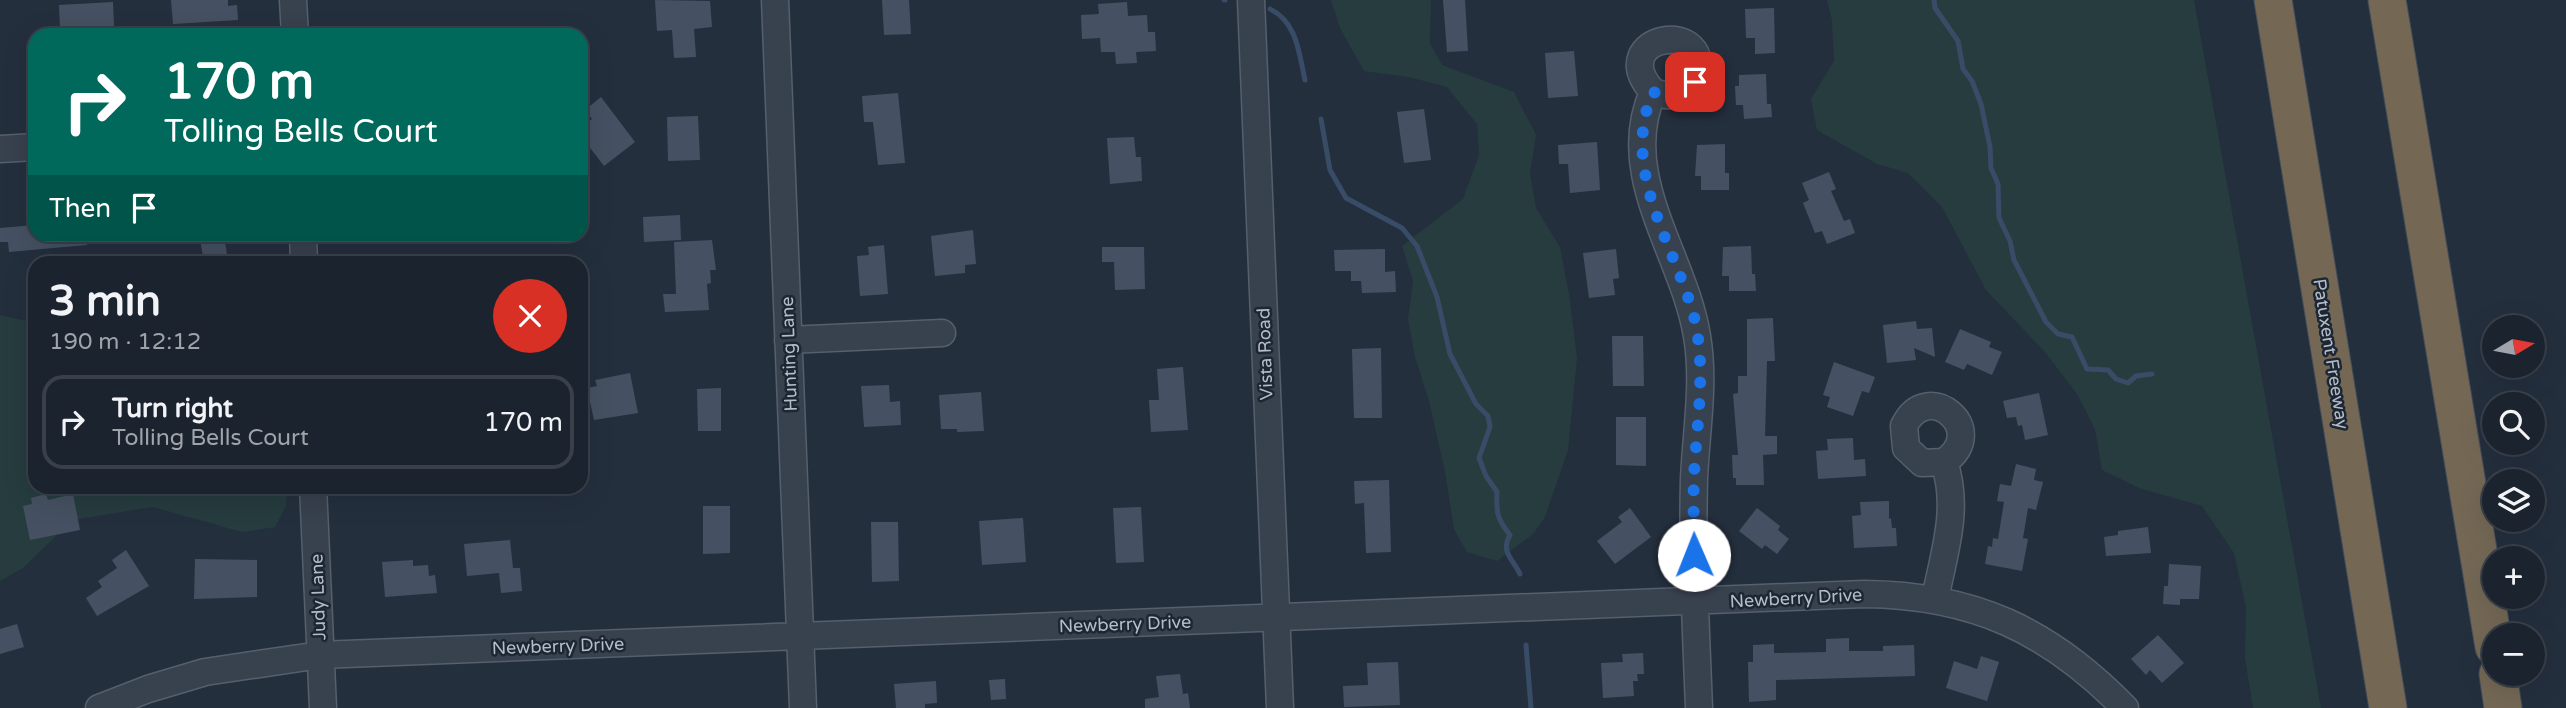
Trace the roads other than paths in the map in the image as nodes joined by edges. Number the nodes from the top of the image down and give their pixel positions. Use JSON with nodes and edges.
{"nodes":[{"id":1,"x":293,"y":0,"type":"edge"},
{"id":2,"x":775,"y":0,"type":"edge"},
{"id":3,"x":1251,"y":0,"type":"edge"},
{"id":4,"x":2273,"y":0,"type":"edge"},
{"id":5,"x":2387,"y":0,"type":"edge"},
{"id":6,"x":295,"y":28,"type":"edge"},
{"id":7,"x":1653,"y":92,"type":"dead end"},
{"id":8,"x":28,"y":147,"type":"edge"},
{"id":9,"x":0,"y":149,"type":"edge"},
{"id":10,"x":942,"y":332,"type":"dead end"},
{"id":11,"x":788,"y":340,"type":"junction"},
{"id":12,"x":1944,"y":462,"type":"dead end"},
{"id":13,"x":313,"y":494,"type":"edge"},
{"id":14,"x":1935,"y":599,"type":"junction"},
{"id":15,"x":1695,"y":603,"type":"junction"},
{"id":16,"x":1276,"y":618,"type":"junction"},
{"id":17,"x":2490,"y":623,"type":"edge"},
{"id":18,"x":800,"y":637,"type":"junction"},
{"id":19,"x":320,"y":655,"type":"junction"},
{"id":20,"x":2500,"y":686,"type":"edge"},
{"id":21,"x":99,"y":708,"type":"edge"},
{"id":22,"x":323,"y":708,"type":"edge"},
{"id":23,"x":803,"y":708,"type":"edge"},
{"id":24,"x":1280,"y":708,"type":"edge"},
{"id":25,"x":1699,"y":708,"type":"edge"},
{"id":26,"x":2125,"y":708,"type":"edge"},
{"id":27,"x":2388,"y":708,"type":"edge"},
{"id":28,"x":2503,"y":708,"type":"edge"}],
"edges":[{"from":1,"to":6,"type":"street"},
{"from":2,"to":11,"type":"street","name":"Hunting Lane"},
{"from":3,"to":16,"type":"street","name":"Vista Road"},
{"from":4,"to":27,"type":"highway","name":"Patuxent Freeway"},
{"from":5,"to":17,"type":"highway"},
{"from":7,"to":15,"type":"street"},
{"from":8,"to":9,"type":"street"},
{"from":10,"to":11,"type":"street"},
{"from":11,"to":18,"type":"street","name":"Hunting Lane"},
{"from":12,"to":14,"type":"street"},
{"from":13,"to":19,"type":"street","name":"Judy Lane"},
{"from":14,"to":15,"type":"street","name":"Newberry Drive"},
{"from":14,"to":26,"type":"street","name":"Newberry Drive"},
{"from":15,"to":16,"type":"street","name":"Newberry Drive"},
{"from":15,"to":25,"type":"street"},
{"from":16,"to":18,"type":"street","name":"Newberry Drive"},
{"from":16,"to":24,"type":"street","name":"Vista Road"},
{"from":18,"to":19,"type":"street","name":"Newberry Drive"},
{"from":18,"to":23,"type":"street","name":"Hunting Lane"},
{"from":19,"to":21,"type":"street","name":"Newberry Drive"},
{"from":19,"to":22,"type":"street","name":"Judy Lane"},
{"from":20,"to":28,"type":"highway"}]}
